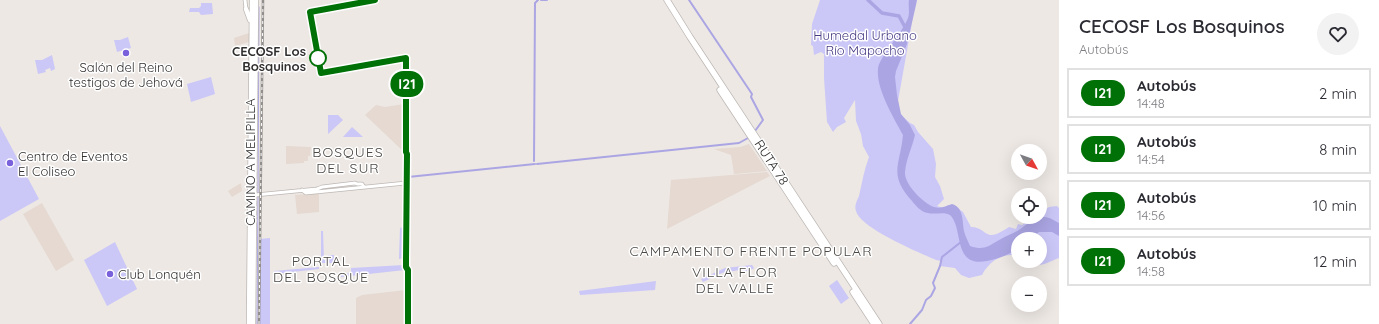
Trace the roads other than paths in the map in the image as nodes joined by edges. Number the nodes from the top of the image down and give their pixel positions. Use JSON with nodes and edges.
{"nodes":[{"id":1,"x":245,"y":0,"type":"edge"},
{"id":2,"x":252,"y":0,"type":"edge"},
{"id":3,"x":256,"y":0,"type":"edge"},
{"id":4,"x":663,"y":0,"type":"edge"},
{"id":5,"x":667,"y":0,"type":"edge"},
{"id":6,"x":246,"y":9,"type":"joint"},
{"id":7,"x":252,"y":23,"type":"junction"},
{"id":8,"x":253,"y":84,"type":"junction"},
{"id":9,"x":250,"y":169,"type":"junction"},
{"id":10,"x":245,"y":174,"type":"dead end"},
{"id":11,"x":245,"y":181,"type":"dead end"},
{"id":12,"x":250,"y":185,"type":"junction"},
{"id":13,"x":257,"y":195,"type":"junction"},
{"id":14,"x":249,"y":324,"type":"edge"},
{"id":15,"x":253,"y":324,"type":"edge"},
{"id":16,"x":408,"y":324,"type":"edge"},
{"id":17,"x":874,"y":324,"type":"edge"},
{"id":18,"x":879,"y":324,"type":"edge"}],
"edges":[{"from":1,"to":6,"type":"street"},
{"from":2,"to":7,"type":"main road","name":"CAMINO A MELIPILLA"},
{"from":3,"to":8,"type":"main road","name":"CAMINO A MELIPILLA"},
{"from":4,"to":17,"type":"highway","name":"RUTA 78"},
{"from":5,"to":18,"type":"highway","name":"RUTA 78"},
{"from":6,"to":7,"type":"main road"},
{"from":7,"to":8,"type":"main road","name":"CAMINO A MELIPILLA"},
{"from":8,"to":9,"type":"main road","name":"CAMINO A MELIPILLA"},
{"from":8,"to":13,"type":"main road","name":"CAMINO A MELIPILLA"},
{"from":9,"to":10,"type":"main road"},
{"from":9,"to":12,"type":"main road","name":"CAMINO A MELIPILLA"},
{"from":11,"to":12,"type":"main road"},
{"from":12,"to":14,"type":"main road","name":"CAMINO A MELIPILLA"},
{"from":13,"to":15,"type":"main road","name":"CAMINO A MELIPILLA"},
{"from":13,"to":16,"type":"street"}]}
